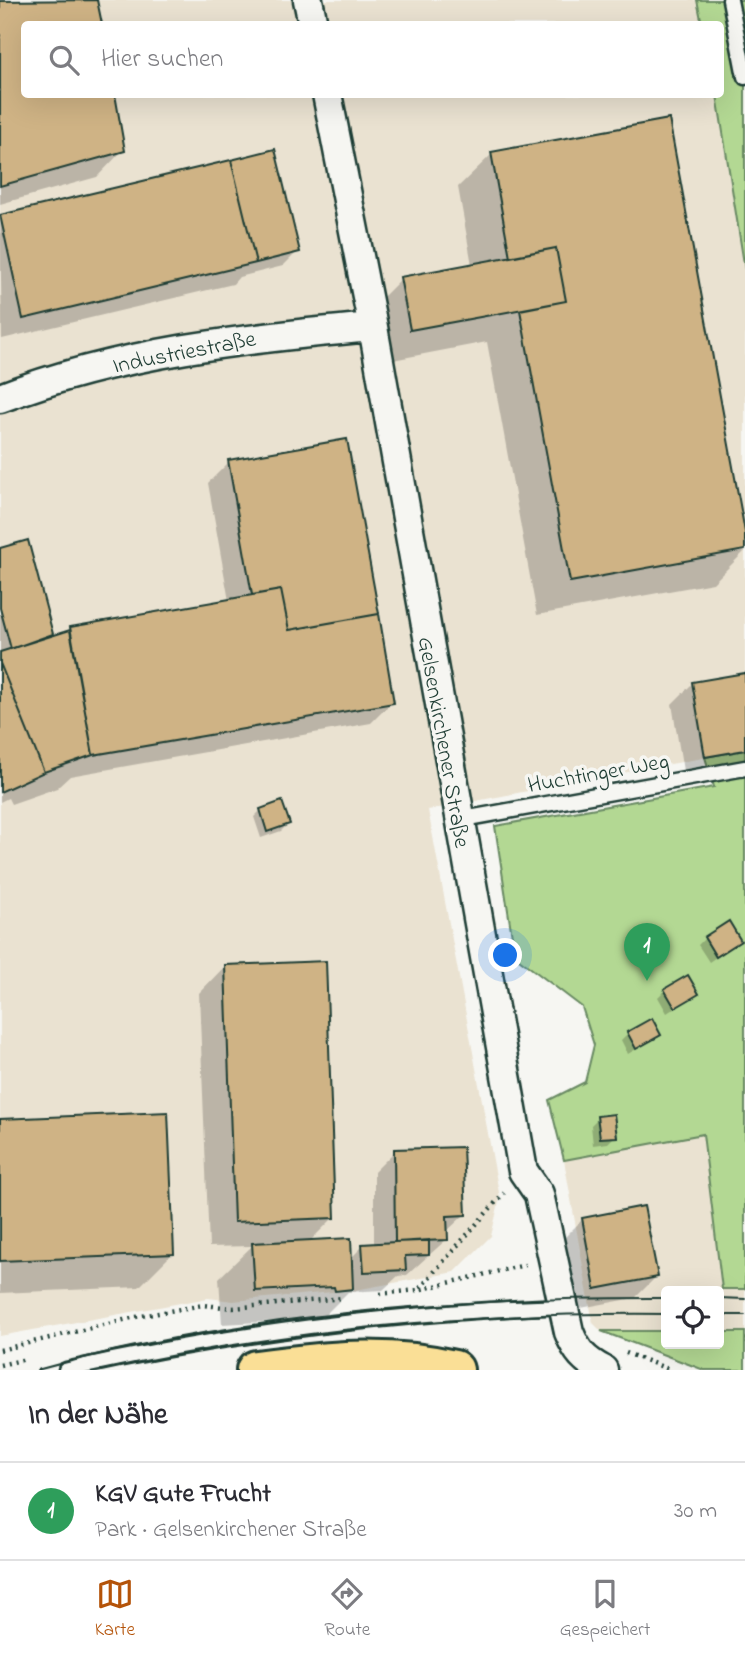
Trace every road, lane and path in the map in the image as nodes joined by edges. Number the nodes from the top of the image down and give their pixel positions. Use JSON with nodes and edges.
{"nodes":[{"id":1,"x":308,"y":0,"type":"edge"},
{"id":2,"x":731,"y":1,"type":"edge"},
{"id":3,"x":312,"y":21,"type":"edge"},
{"id":4,"x":745,"y":77,"type":"edge"},
{"id":5,"x":328,"y":98,"type":"edge"},
{"id":6,"x":373,"y":327,"type":"junction"},
{"id":7,"x":0,"y":398,"type":"edge"},
{"id":8,"x":745,"y":768,"type":"edge"},
{"id":9,"x":458,"y":820,"type":"junction"},
{"id":10,"x":523,"y":1171,"type":"junction"},
{"id":11,"x":554,"y":1259,"type":"junction"},
{"id":12,"x":418,"y":1290,"type":"junction"},
{"id":13,"x":378,"y":1294,"type":"dead end"},
{"id":14,"x":351,"y":1297,"type":"dead end"},
{"id":15,"x":563,"y":1306,"type":"junction"},
{"id":16,"x":0,"y":1350,"type":"edge"},
{"id":17,"x":26,"y":1359,"type":"dead end"},
{"id":18,"x":0,"y":1365,"type":"edge"},
{"id":19,"x":66,"y":1370,"type":"edge"},
{"id":20,"x":256,"y":1370,"type":"edge"},
{"id":21,"x":454,"y":1370,"type":"edge"},
{"id":22,"x":603,"y":1370,"type":"edge"}],
"edges":[{"from":1,"to":3,"type":"street"},
{"from":2,"to":4,"type":"lane"},
{"from":5,"to":6,"type":"street","name":"Gelsenkirchener Straße"},
{"from":6,"to":7,"type":"street","name":"Industriestraße"},
{"from":6,"to":9,"type":"street","name":"Gelsenkirchener Straße"},
{"from":8,"to":9,"type":"lane","name":"Huchtinger Weg"},
{"from":9,"to":10,"type":"street","name":"Gelsenkirchener Straße"},
{"from":10,"to":11,"type":"street","name":"Gelsenkirchener Straße"},
{"from":10,"to":12,"type":"path"},
{"from":11,"to":12,"type":"path"},
{"from":11,"to":15,"type":"street","name":"Gelsenkirchener Straße"},
{"from":12,"to":13,"type":"path"},
{"from":14,"to":16,"type":"path"},
{"from":15,"to":19,"type":"lane"},
{"from":15,"to":22,"type":"street","name":"Gelsenkirchener Straße"},
{"from":17,"to":18,"type":"path"},
{"from":20,"to":21,"type":"highway"}]}
